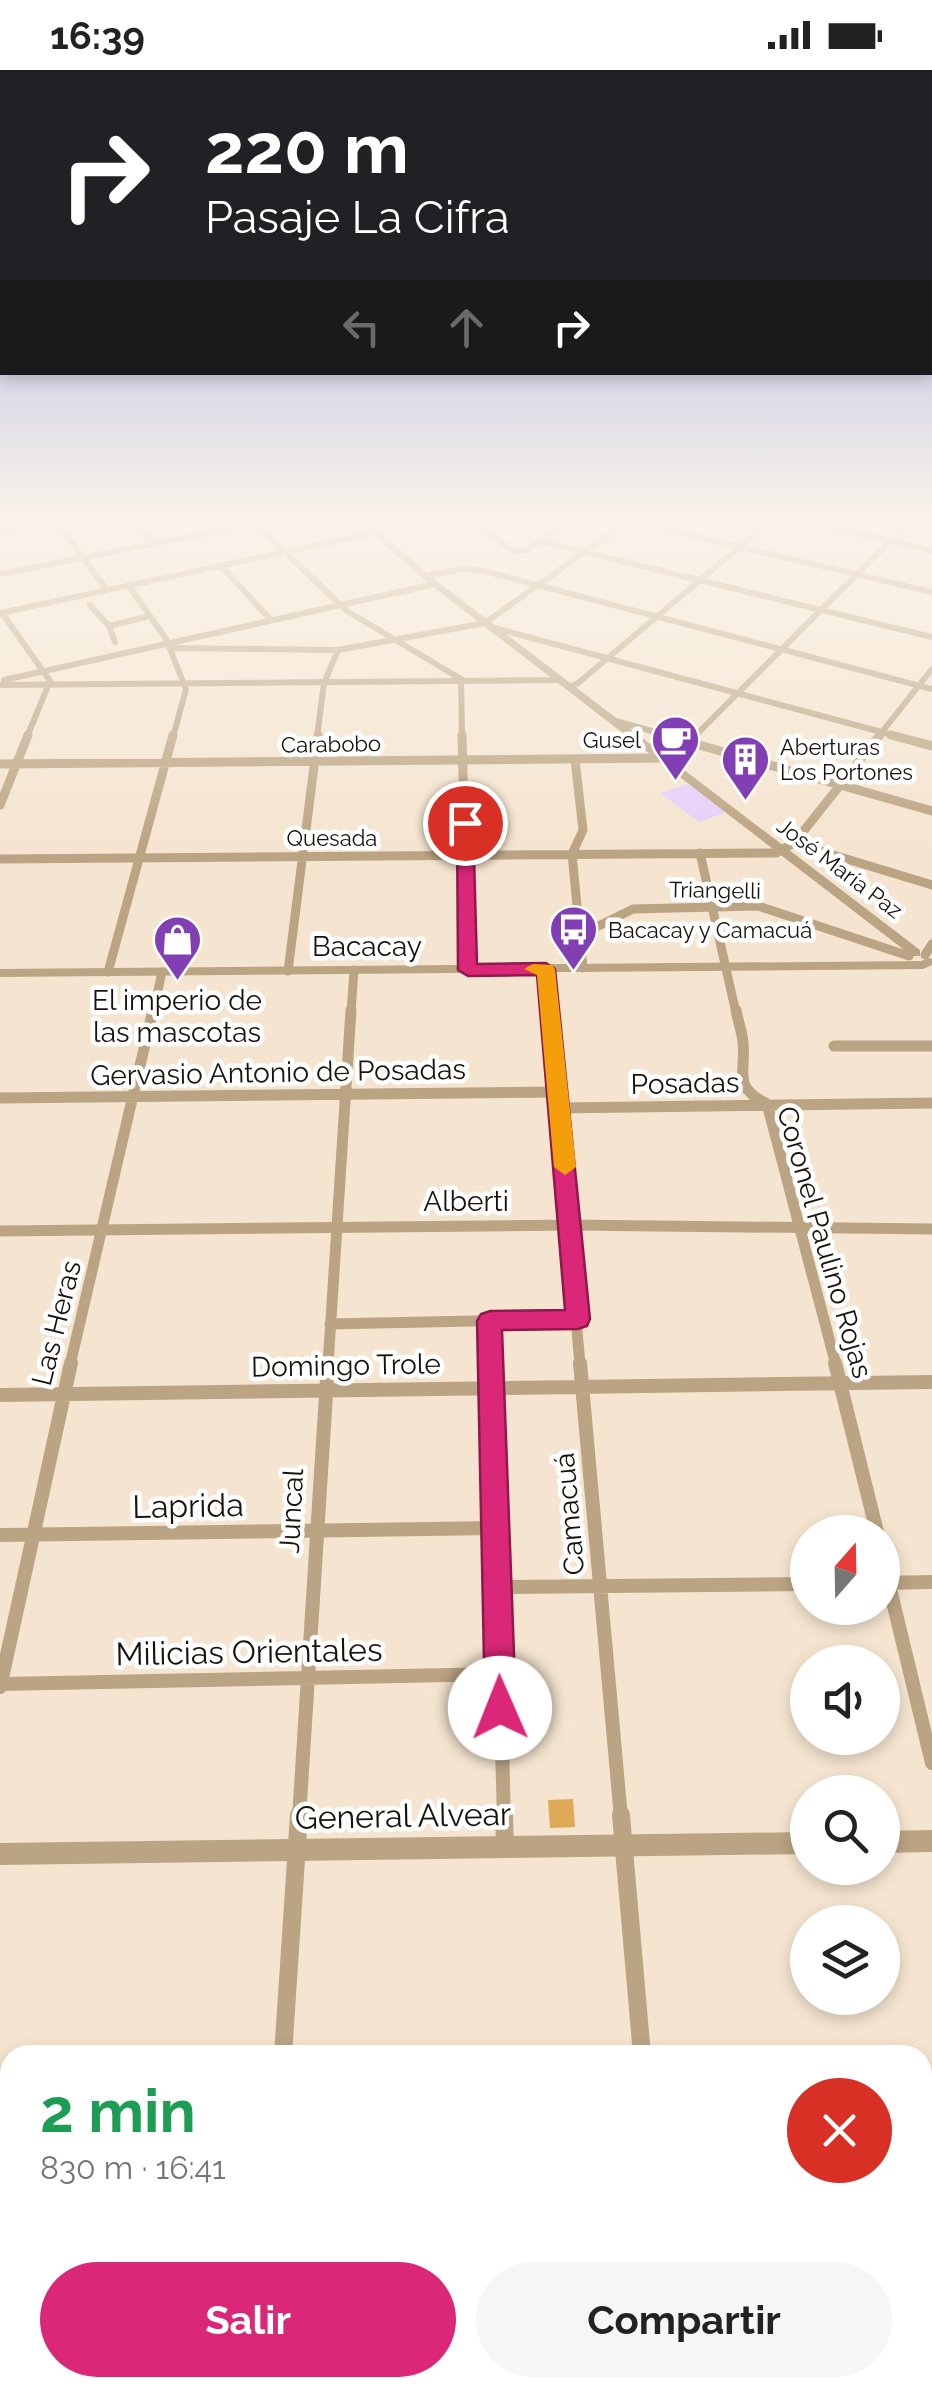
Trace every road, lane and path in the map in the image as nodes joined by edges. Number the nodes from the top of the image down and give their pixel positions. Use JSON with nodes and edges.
{"nodes":[{"id":1,"x":13,"y":630,"type":"edge"},
{"id":2,"x":108,"y":630,"type":"edge"},
{"id":3,"x":158,"y":630,"type":"edge"},
{"id":4,"x":232,"y":630,"type":"edge"},
{"id":5,"x":380,"y":630,"type":"edge"},
{"id":6,"x":458,"y":630,"type":"edge"},
{"id":7,"x":494,"y":630,"type":"edge"},
{"id":8,"x":505,"y":630,"type":"edge"},
{"id":9,"x":642,"y":630,"type":"edge"},
{"id":10,"x":705,"y":630,"type":"edge"},
{"id":11,"x":803,"y":630,"type":"edge"},
{"id":12,"x":899,"y":630,"type":"edge"},
{"id":13,"x":932,"y":638,"type":"edge"},
{"id":14,"x":396,"y":639,"type":"junction"},
{"id":15,"x":115,"y":642,"type":"dead end"},
{"id":16,"x":168,"y":645,"type":"junction"},
{"id":17,"x":338,"y":650,"type":"junction"},
{"id":18,"x":783,"y":650,"type":"junction"},
{"id":19,"x":609,"y":657,"type":"junction"},
{"id":20,"x":932,"y":670,"type":"edge"},
{"id":21,"x":44,"y":671,"type":"junction"},
{"id":22,"x":462,"y":682,"type":"junction"},
{"id":23,"x":0,"y":683,"type":"edge"},
{"id":24,"x":324,"y":683,"type":"junction"},
{"id":25,"x":50,"y":684,"type":"junction"},
{"id":26,"x":186,"y":684,"type":"junction"},
{"id":27,"x":563,"y":684,"type":"junction"},
{"id":28,"x":919,"y":686,"type":"junction"},
{"id":29,"x":932,"y":689,"type":"edge"},
{"id":30,"x":740,"y":693,"type":"junction"},
{"id":31,"x":612,"y":720,"type":"junction"},
{"id":32,"x":882,"y":732,"type":"junction"},
{"id":33,"x":693,"y":741,"type":"junction"},
{"id":34,"x":932,"y":746,"type":"edge"},
{"id":35,"x":464,"y":760,"type":"junction"},
{"id":36,"x":575,"y":760,"type":"junction"},
{"id":37,"x":665,"y":760,"type":"junction"},
{"id":38,"x":314,"y":762,"type":"junction"},
{"id":39,"x":167,"y":763,"type":"junction"},
{"id":40,"x":0,"y":764,"type":"edge"},
{"id":41,"x":18,"y":764,"type":"junction"},
{"id":42,"x":842,"y":784,"type":"junction"},
{"id":43,"x":0,"y":805,"type":"edge"},
{"id":44,"x":932,"y":811,"type":"edge"},
{"id":45,"x":788,"y":846,"type":"junction"},
{"id":46,"x":572,"y":854,"type":"junction"},
{"id":47,"x":700,"y":854,"type":"junction"},
{"id":48,"x":466,"y":855,"type":"junction"},
{"id":49,"x":304,"y":856,"type":"junction"},
{"id":50,"x":139,"y":857,"type":"junction"},
{"id":51,"x":0,"y":859,"type":"edge"},
{"id":52,"x":932,"y":885,"type":"edge"},
{"id":53,"x":712,"y":906,"type":"junction"},
{"id":54,"x":580,"y":935,"type":"junction"},
{"id":55,"x":924,"y":959,"type":"edge"},
{"id":56,"x":726,"y":967,"type":"junction"},
{"id":57,"x":583,"y":968,"type":"junction"},
{"id":58,"x":546,"y":969,"type":"junction"},
{"id":59,"x":354,"y":970,"type":"junction"},
{"id":60,"x":468,"y":970,"type":"junction"},
{"id":61,"x":288,"y":971,"type":"junction"},
{"id":62,"x":108,"y":972,"type":"junction"},
{"id":63,"x":162,"y":972,"type":"junction"},
{"id":64,"x":0,"y":973,"type":"edge"},
{"id":65,"x":834,"y":1046,"type":"dead end"},
{"id":66,"x":932,"y":1046,"type":"edge"},
{"id":67,"x":557,"y":1092,"type":"junction"},
{"id":68,"x":346,"y":1094,"type":"junction"},
{"id":69,"x":134,"y":1096,"type":"junction"},
{"id":70,"x":0,"y":1098,"type":"edge"},
{"id":71,"x":932,"y":1103,"type":"edge"},
{"id":72,"x":766,"y":1104,"type":"junction"},
{"id":73,"x":559,"y":1108,"type":"junction"},
{"id":74,"x":570,"y":1225,"type":"junction"},
{"id":75,"x":336,"y":1226,"type":"junction"},
{"id":76,"x":104,"y":1229,"type":"junction"},
{"id":77,"x":932,"y":1229,"type":"edge"},
{"id":78,"x":802,"y":1230,"type":"junction"},
{"id":79,"x":0,"y":1231,"type":"edge"},
{"id":80,"x":578,"y":1319,"type":"junction"},
{"id":81,"x":490,"y":1321,"type":"junction"},
{"id":82,"x":330,"y":1324,"type":"junction"},
{"id":83,"x":932,"y":1382,"type":"edge"},
{"id":84,"x":840,"y":1383,"type":"junction"},
{"id":85,"x":584,"y":1385,"type":"junction"},
{"id":86,"x":492,"y":1387,"type":"junction"},
{"id":87,"x":325,"y":1390,"type":"junction"},
{"id":88,"x":0,"y":1395,"type":"edge"},
{"id":89,"x":64,"y":1395,"type":"junction"},
{"id":90,"x":873,"y":1515,"type":"edge"},
{"id":91,"x":496,"y":1528,"type":"junction"},
{"id":92,"x":317,"y":1532,"type":"junction"},
{"id":93,"x":31,"y":1535,"type":"junction"},
{"id":94,"x":0,"y":1536,"type":"edge"},
{"id":95,"x":932,"y":1582,"type":"edge"},
{"id":96,"x":900,"y":1583,"type":"edge"},
{"id":97,"x":790,"y":1584,"type":"edge"},
{"id":98,"x":604,"y":1586,"type":"junction"},
{"id":99,"x":498,"y":1587,"type":"junction"},
{"id":100,"x":897,"y":1625,"type":"edge"},
{"id":101,"x":500,"y":1674,"type":"junction"},
{"id":102,"x":308,"y":1678,"type":"junction"},
{"id":103,"x":0,"y":1686,"type":"edge"},
{"id":104,"x":932,"y":1763,"type":"edge"},
{"id":105,"x":932,"y":1841,"type":"edge"},
{"id":106,"x":900,"y":1842,"type":"edge"},
{"id":107,"x":790,"y":1843,"type":"edge"},
{"id":108,"x":505,"y":1846,"type":"junction"},
{"id":109,"x":625,"y":1846,"type":"junction"},
{"id":110,"x":298,"y":1850,"type":"junction"},
{"id":111,"x":0,"y":1854,"type":"edge"},
{"id":112,"x":284,"y":2045,"type":"edge"},
{"id":113,"x":641,"y":2045,"type":"edge"}],
"edges":[{"from":1,"to":21,"type":"street"},
{"from":2,"to":15,"type":"street"},
{"from":3,"to":16,"type":"street"},
{"from":4,"to":16,"type":"street"},
{"from":5,"to":14,"type":"street"},
{"from":6,"to":14,"type":"street"},
{"from":7,"to":27,"type":"street","name":"José María Paz"},
{"from":8,"to":19,"type":"street"},
{"from":9,"to":19,"type":"street"},
{"from":10,"to":18,"type":"street"},
{"from":11,"to":18,"type":"street"},
{"from":12,"to":13,"type":"street"},
{"from":14,"to":17,"type":"street"},
{"from":14,"to":22,"type":"street"},
{"from":16,"to":17,"type":"street"},
{"from":16,"to":21,"type":"street"},
{"from":16,"to":26,"type":"street"},
{"from":17,"to":24,"type":"street"},
{"from":18,"to":28,"type":"street"},
{"from":18,"to":30,"type":"street"},
{"from":19,"to":27,"type":"street"},
{"from":19,"to":30,"type":"street"},
{"from":20,"to":28,"type":"street"},
{"from":21,"to":23,"type":"street"},
{"from":21,"to":25,"type":"street"},
{"from":22,"to":24,"type":"street"},
{"from":22,"to":27,"type":"street"},
{"from":22,"to":35,"type":"street"},
{"from":23,"to":25,"type":"street"},
{"from":24,"to":26,"type":"street"},
{"from":24,"to":38,"type":"street"},
{"from":25,"to":26,"type":"street"},
{"from":25,"to":41,"type":"street"},
{"from":26,"to":39,"type":"street"},
{"from":27,"to":31,"type":"street","name":"José María Paz"},
{"from":28,"to":29,"type":"street"},
{"from":28,"to":32,"type":"street"},
{"from":30,"to":32,"type":"street"},
{"from":30,"to":33,"type":"street"},
{"from":31,"to":33,"type":"street"},
{"from":31,"to":37,"type":"street","name":"José María Paz"},
{"from":32,"to":34,"type":"street"},
{"from":32,"to":42,"type":"street"},
{"from":33,"to":37,"type":"street"},
{"from":33,"to":42,"type":"street"},
{"from":35,"to":36,"type":"street","name":"Carabobo"},
{"from":35,"to":38,"type":"street","name":"Carabobo"},
{"from":35,"to":48,"type":"street"},
{"from":36,"to":37,"type":"street","name":"Carabobo"},
{"from":36,"to":46,"type":"street"},
{"from":37,"to":45,"type":"street","name":"José María Paz"},
{"from":38,"to":39,"type":"street","name":"Carabobo"},
{"from":38,"to":49,"type":"street"},
{"from":39,"to":41,"type":"street","name":"Carabobo"},
{"from":39,"to":50,"type":"street"},
{"from":40,"to":41,"type":"street","name":"Carabobo"},
{"from":41,"to":43,"type":"street"},
{"from":42,"to":44,"type":"street"},
{"from":42,"to":45,"type":"street"},
{"from":45,"to":47,"type":"street","name":"Quesada"},
{"from":45,"to":52,"type":"street"},
{"from":45,"to":55,"type":"street","name":"José María Paz"},
{"from":46,"to":47,"type":"street","name":"Quesada"},
{"from":46,"to":48,"type":"street","name":"Quesada"},
{"from":46,"to":54,"type":"street"},
{"from":47,"to":53,"type":"street","name":"Coronel Paulino Rojas"},
{"from":48,"to":49,"type":"street","name":"Quesada"},
{"from":48,"to":60,"type":"street"},
{"from":49,"to":50,"type":"street","name":"Quesada"},
{"from":49,"to":61,"type":"street"},
{"from":50,"to":51,"type":"street","name":"Quesada"},
{"from":50,"to":62,"type":"street"},
{"from":53,"to":54,"type":"street","name":"Triangelli"},
{"from":53,"to":55,"type":"street","name":"Triangelli"},
{"from":53,"to":56,"type":"street","name":"Coronel Paulino Rojas"},
{"from":54,"to":57,"type":"street"},
{"from":55,"to":56,"type":"street","name":"Bacacay"},
{"from":56,"to":57,"type":"street","name":"Bacacay"},
{"from":56,"to":72,"type":"street","name":"Coronel Paulino Rojas"},
{"from":57,"to":58,"type":"street","name":"Bacacay"},
{"from":58,"to":60,"type":"street","name":"Bacacay"},
{"from":58,"to":67,"type":"street","name":"Camacuá"},
{"from":59,"to":60,"type":"street","name":"Bacacay"},
{"from":59,"to":61,"type":"street","name":"Bacacay"},
{"from":59,"to":68,"type":"street","name":"Juncal"},
{"from":61,"to":63,"type":"street","name":"Bacacay"},
{"from":62,"to":63,"type":"street","name":"Bacacay"},
{"from":62,"to":64,"type":"street","name":"Bacacay"},
{"from":63,"to":69,"type":"street","name":"Las Heras"},
{"from":65,"to":66,"type":"street"},
{"from":67,"to":68,"type":"street","name":"Gervasio Antonio de Posadas"},
{"from":67,"to":73,"type":"street","name":"Camacuá"},
{"from":68,"to":69,"type":"street","name":"Gervasio Antonio de Posadas"},
{"from":68,"to":75,"type":"street","name":"Juncal"},
{"from":69,"to":70,"type":"street","name":"Gervasio Antonio de Posadas"},
{"from":69,"to":76,"type":"street","name":"Las Heras"},
{"from":71,"to":72,"type":"street","name":"Posadas"},
{"from":72,"to":73,"type":"street","name":"Posadas"},
{"from":72,"to":78,"type":"street","name":"Coronel Paulino Rojas"},
{"from":73,"to":74,"type":"street","name":"Camacuá"},
{"from":74,"to":75,"type":"street","name":"Alberti"},
{"from":74,"to":78,"type":"street","name":"Alberti"},
{"from":74,"to":80,"type":"street","name":"Camacuá"},
{"from":75,"to":76,"type":"street","name":"Alberti"},
{"from":75,"to":82,"type":"street","name":"Juncal"},
{"from":76,"to":79,"type":"street","name":"Alberti"},
{"from":76,"to":89,"type":"street","name":"Las Heras"},
{"from":77,"to":78,"type":"street","name":"Alberti"},
{"from":78,"to":84,"type":"street","name":"Coronel Paulino Rojas"},
{"from":80,"to":81,"type":"street"},
{"from":80,"to":85,"type":"street","name":"Camacuá"},
{"from":81,"to":82,"type":"street"},
{"from":81,"to":86,"type":"street"},
{"from":82,"to":87,"type":"street","name":"Juncal"},
{"from":83,"to":84,"type":"street","name":"Domingo Trole"},
{"from":84,"to":85,"type":"street","name":"Domingo Trole"},
{"from":84,"to":90,"type":"street","name":"Coronel Paulino Rojas"},
{"from":85,"to":86,"type":"street","name":"Domingo Trole"},
{"from":85,"to":98,"type":"street","name":"Camacuá"},
{"from":86,"to":87,"type":"street","name":"Domingo Trole"},
{"from":86,"to":91,"type":"street"},
{"from":87,"to":89,"type":"street","name":"Domingo Trole"},
{"from":87,"to":92,"type":"street","name":"Juncal"},
{"from":88,"to":89,"type":"street","name":"Domingo Trole"},
{"from":89,"to":93,"type":"street","name":"Las Heras"},
{"from":91,"to":92,"type":"street","name":"Laprida"},
{"from":91,"to":99,"type":"street"},
{"from":92,"to":93,"type":"street","name":"Laprida"},
{"from":92,"to":102,"type":"street","name":"Juncal"},
{"from":93,"to":94,"type":"street","name":"Laprida"},
{"from":93,"to":103,"type":"street","name":"Las Heras"},
{"from":95,"to":96,"type":"street"},
{"from":97,"to":98,"type":"street"},
{"from":98,"to":99,"type":"street"},
{"from":98,"to":109,"type":"street","name":"Camacuá"},
{"from":99,"to":101,"type":"street"},
{"from":100,"to":104,"type":"street"},
{"from":101,"to":102,"type":"street","name":"Milicias Orientales"},
{"from":101,"to":108,"type":"street"},
{"from":102,"to":103,"type":"street","name":"Milicias Orientales"},
{"from":102,"to":110,"type":"street","name":"Juncal"},
{"from":105,"to":106,"type":"street"},
{"from":107,"to":109,"type":"street","name":"General Alvear"},
{"from":108,"to":109,"type":"street","name":"General Alvear"},
{"from":108,"to":110,"type":"street","name":"General Alvear"},
{"from":109,"to":113,"type":"street","name":"Camacuá"},
{"from":110,"to":111,"type":"street","name":"General Alvear"},
{"from":110,"to":112,"type":"street","name":"Juncal"}]}
